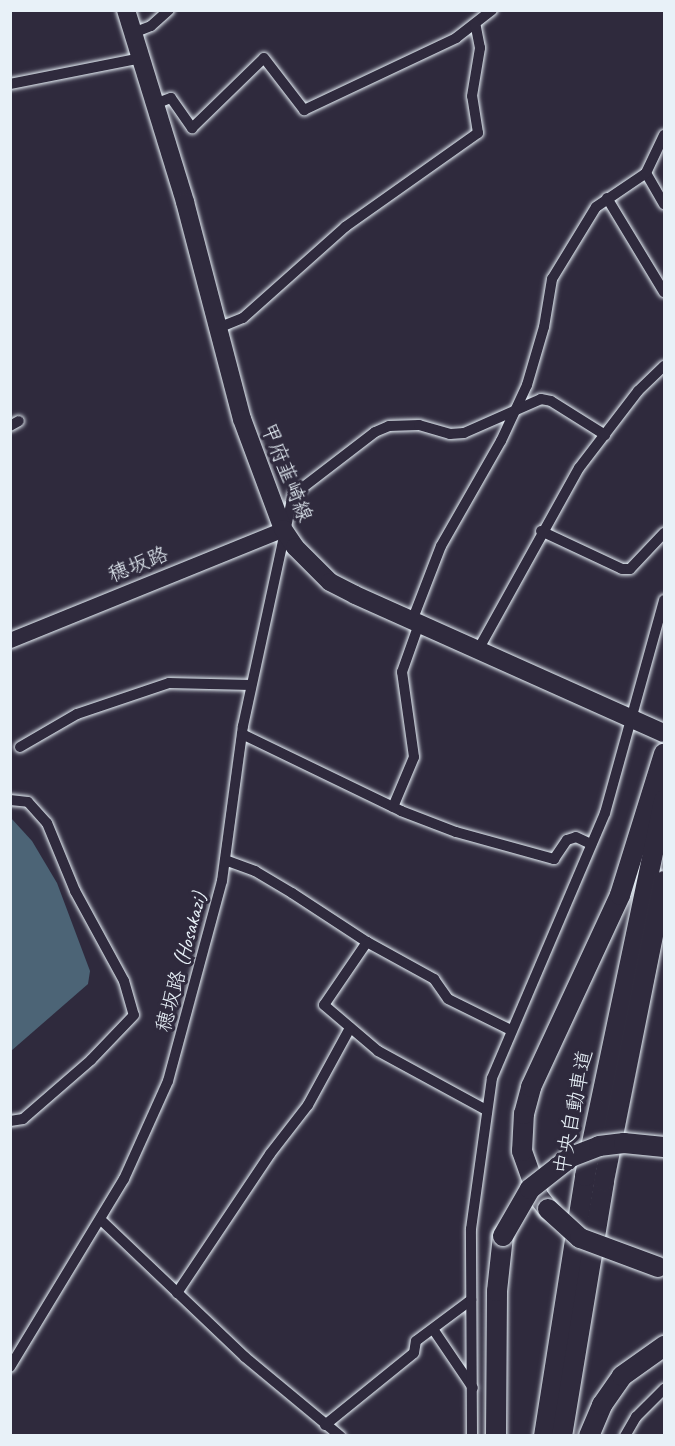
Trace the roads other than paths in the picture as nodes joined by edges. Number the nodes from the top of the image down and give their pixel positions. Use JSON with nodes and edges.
{"nodes":[{"id":1,"x":126,"y":10,"type":"edge"},
{"id":2,"x":169,"y":10,"type":"edge"},
{"id":3,"x":492,"y":10,"type":"edge"},
{"id":4,"x":475,"y":23,"type":"junction"},
{"id":5,"x":133,"y":33,"type":"junction"},
{"id":6,"x":141,"y":58,"type":"junction"},
{"id":7,"x":10,"y":84,"type":"edge"},
{"id":8,"x":155,"y":104,"type":"junction"},
{"id":9,"x":664,"y":135,"type":"edge"},
{"id":10,"x":653,"y":155,"type":"junction"},
{"id":11,"x":664,"y":161,"type":"edge"},
{"id":12,"x":646,"y":173,"type":"junction"},
{"id":13,"x":607,"y":198,"type":"junction"},
{"id":14,"x":664,"y":204,"type":"edge"},
{"id":15,"x":664,"y":292,"type":"edge"},
{"id":16,"x":218,"y":328,"type":"junction"},
{"id":17,"x":664,"y":366,"type":"edge"},
{"id":18,"x":514,"y":412,"type":"junction"},
{"id":19,"x":605,"y":435,"type":"junction"},
{"id":20,"x":283,"y":529,"type":"junction"},
{"id":21,"x":541,"y":531,"type":"junction"},
{"id":22,"x":664,"y":533,"type":"edge"},
{"id":23,"x":664,"y":600,"type":"edge"},
{"id":24,"x":415,"y":622,"type":"junction"},
{"id":25,"x":10,"y":640,"type":"edge"},
{"id":26,"x":478,"y":650,"type":"junction"},
{"id":27,"x":251,"y":685,"type":"junction"},
{"id":28,"x":636,"y":720,"type":"junction"},
{"id":29,"x":664,"y":733,"type":"edge"},
{"id":30,"x":242,"y":734,"type":"junction"},
{"id":31,"x":21,"y":747,"type":"dead end"},
{"id":32,"x":664,"y":754,"type":"edge"},
{"id":33,"x":10,"y":800,"type":"edge"},
{"id":34,"x":664,"y":800,"type":"edge"},
{"id":35,"x":393,"y":807,"type":"junction"},
{"id":36,"x":591,"y":844,"type":"junction"},
{"id":37,"x":225,"y":860,"type":"junction"},
{"id":38,"x":664,"y":881,"type":"edge"},
{"id":39,"x":367,"y":942,"type":"junction"},
{"id":40,"x":350,"y":1028,"type":"junction"},
{"id":41,"x":511,"y":1030,"type":"junction"},
{"id":42,"x":486,"y":1110,"type":"junction"},
{"id":43,"x":10,"y":1121,"type":"edge"},
{"id":44,"x":664,"y":1147,"type":"edge"},
{"id":45,"x":101,"y":1220,"type":"junction"},
{"id":46,"x":661,"y":1268,"type":"edge"},
{"id":47,"x":177,"y":1293,"type":"junction"},
{"id":48,"x":471,"y":1300,"type":"junction"},
{"id":49,"x":433,"y":1329,"type":"junction"},
{"id":50,"x":664,"y":1346,"type":"edge"},
{"id":51,"x":10,"y":1367,"type":"edge"},
{"id":52,"x":474,"y":1389,"type":"junction"},
{"id":53,"x":664,"y":1389,"type":"edge"},
{"id":54,"x":325,"y":1425,"type":"junction"},
{"id":55,"x":340,"y":1436,"type":"edge"},
{"id":56,"x":472,"y":1436,"type":"edge"},
{"id":57,"x":496,"y":1436,"type":"edge"},
{"id":58,"x":544,"y":1436,"type":"edge"},
{"id":59,"x":562,"y":1436,"type":"edge"},
{"id":60,"x":589,"y":1436,"type":"edge"},
{"id":61,"x":625,"y":1436,"type":"edge"}],
"edges":[{"from":1,"to":5,"type":"main road","name":"甲府韮崎線"},
{"from":2,"to":5,"type":"street"},
{"from":3,"to":4,"type":"street"},
{"from":4,"to":8,"type":"street"},
{"from":4,"to":16,"type":"street"},
{"from":5,"to":6,"type":"main road","name":"甲府韮崎線"},
{"from":6,"to":7,"type":"street"},
{"from":6,"to":8,"type":"main road","name":"甲府韮崎線"},
{"from":8,"to":16,"type":"main road","name":"甲府韮崎線"},
{"from":9,"to":10,"type":"street"},
{"from":10,"to":11,"type":"street"},
{"from":10,"to":12,"type":"street"},
{"from":12,"to":13,"type":"street"},
{"from":12,"to":14,"type":"street"},
{"from":13,"to":15,"type":"street"},
{"from":13,"to":18,"type":"street"},
{"from":16,"to":20,"type":"main road","name":"甲府韮崎線"},
{"from":17,"to":19,"type":"street"},
{"from":18,"to":19,"type":"street","name":"穂坂路 (Hosakazi)"},
{"from":18,"to":20,"type":"street","name":"穂坂路 (Hosakazi)"},
{"from":18,"to":24,"type":"street"},
{"from":19,"to":21,"type":"street"},
{"from":20,"to":24,"type":"main road","name":"甲府韮崎線"},
{"from":20,"to":25,"type":"main road","name":"穂坂路"},
{"from":20,"to":27,"type":"street","name":"穂坂路 (Hosakazi)"},
{"from":21,"to":22,"type":"street"},
{"from":21,"to":26,"type":"street"},
{"from":23,"to":28,"type":"street"},
{"from":24,"to":26,"type":"main road","name":"甲府韮崎線"},
{"from":24,"to":35,"type":"street"},
{"from":26,"to":28,"type":"main road","name":"甲府韮崎線"},
{"from":27,"to":30,"type":"street","name":"穂坂路 (Hosakazi)"},
{"from":27,"to":31,"type":"street"},
{"from":28,"to":29,"type":"main road","name":"甲府韮崎線"},
{"from":28,"to":36,"type":"street"},
{"from":30,"to":35,"type":"street"},
{"from":30,"to":37,"type":"street","name":"穂坂路 (Hosakazi)"},
{"from":32,"to":46,"type":"highway","bridge":true},
{"from":33,"to":43,"type":"street"},
{"from":34,"to":58,"type":"highway","name":"中央自動車道"},
{"from":35,"to":36,"type":"street"},
{"from":36,"to":41,"type":"street"},
{"from":37,"to":39,"type":"street"},
{"from":37,"to":45,"type":"street","name":"穂坂路 (Hosakazi)"},
{"from":38,"to":59,"type":"highway","name":"中央自動車道"},
{"from":39,"to":40,"type":"street"},
{"from":39,"to":41,"type":"street"},
{"from":40,"to":42,"type":"street"},
{"from":40,"to":47,"type":"street"},
{"from":41,"to":42,"type":"street"},
{"from":42,"to":48,"type":"street"},
{"from":44,"to":57,"type":"highway","bridge":true},
{"from":45,"to":47,"type":"street"},
{"from":45,"to":51,"type":"street","name":"穂坂路 (Hosakazi)"},
{"from":47,"to":54,"type":"street"},
{"from":48,"to":49,"type":"street"},
{"from":48,"to":52,"type":"street"},
{"from":49,"to":52,"type":"street"},
{"from":49,"to":54,"type":"street"},
{"from":50,"to":60,"type":"highway"},
{"from":52,"to":56,"type":"street"},
{"from":53,"to":61,"type":"street"},
{"from":54,"to":55,"type":"street"}]}
